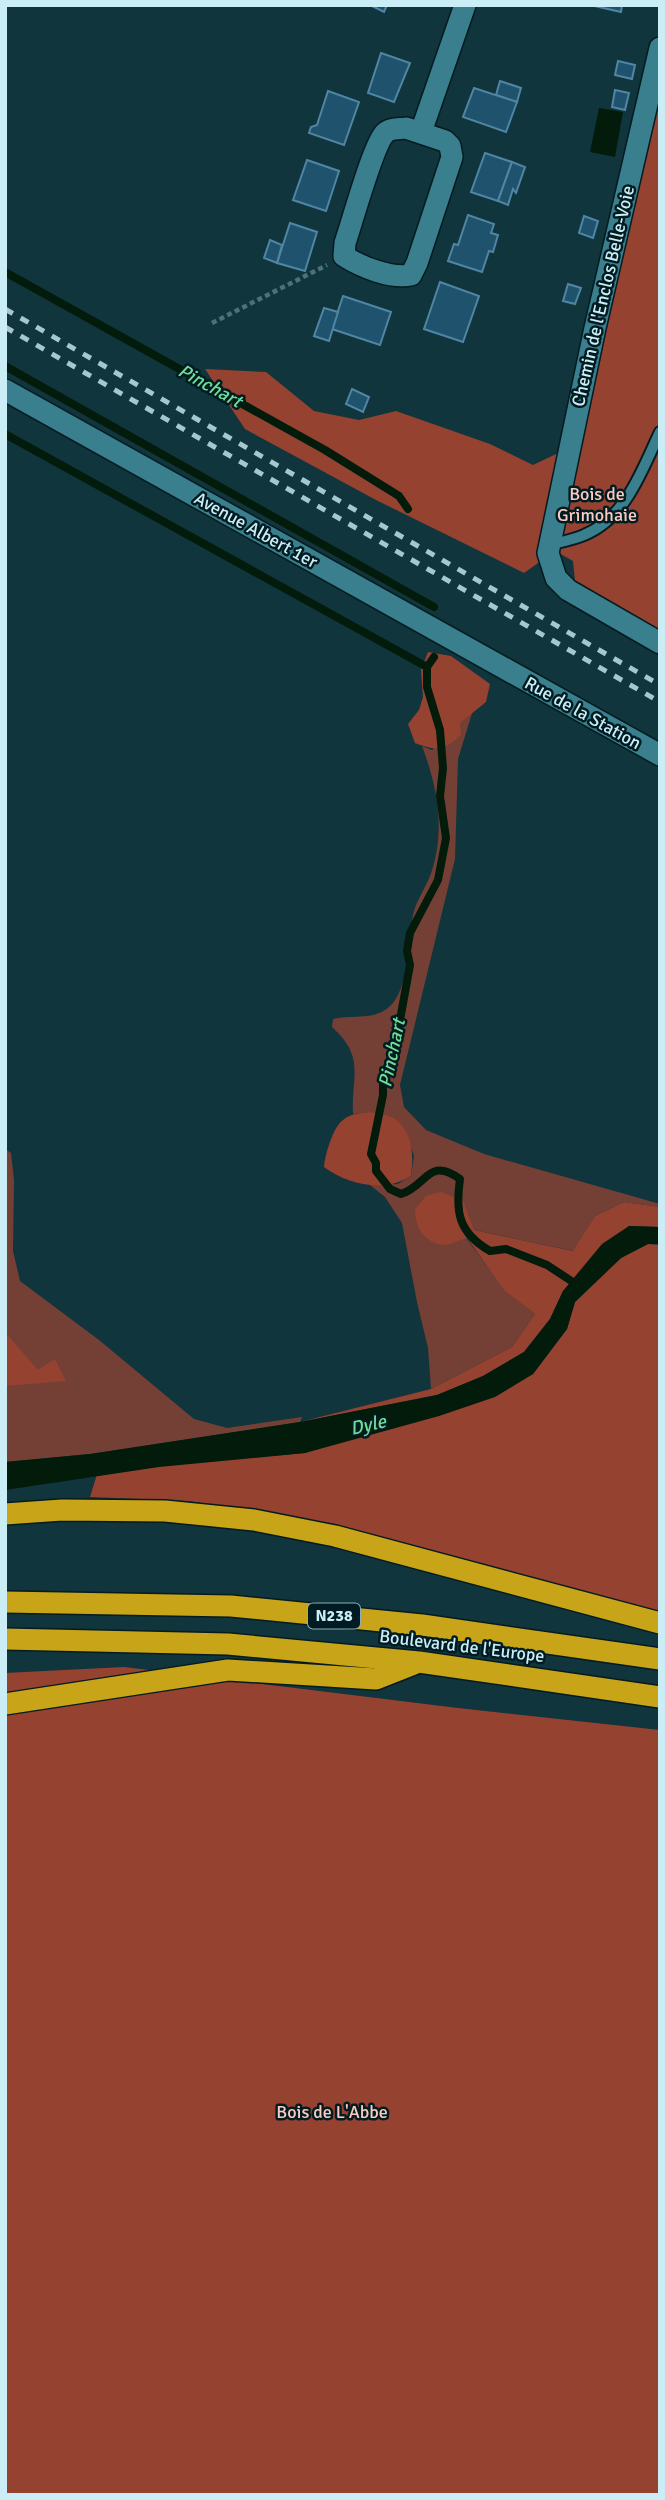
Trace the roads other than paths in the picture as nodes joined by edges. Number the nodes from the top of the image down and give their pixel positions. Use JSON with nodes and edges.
{"nodes":[{"id":1,"x":465,"y":5,"type":"edge"},
{"id":2,"x":660,"y":48,"type":"edge"},
{"id":3,"x":421,"y":132,"type":"junction"},
{"id":4,"x":5,"y":390,"type":"edge"},
{"id":5,"x":660,"y":432,"type":"edge"},
{"id":6,"x":548,"y":545,"type":"junction"},
{"id":7,"x":660,"y":643,"type":"edge"},
{"id":8,"x":506,"y":670,"type":"joint"},
{"id":9,"x":660,"y":755,"type":"edge"},
{"id":10,"x":5,"y":1514,"type":"edge"},
{"id":11,"x":5,"y":1602,"type":"edge"},
{"id":12,"x":660,"y":1623,"type":"edge"},
{"id":13,"x":5,"y":1639,"type":"edge"},
{"id":14,"x":660,"y":1659,"type":"edge"},
{"id":15,"x":419,"y":1662,"type":"junction"},
{"id":16,"x":660,"y":1697,"type":"edge"},
{"id":17,"x":5,"y":1704,"type":"edge"}],
"edges":[{"from":1,"to":3,"type":"street"},
{"from":2,"to":6,"type":"street","name":"Chemin de l'Enclos Belle-Voie"},
{"from":3,"to":3,"type":"street"},
{"from":4,"to":8,"type":"street","name":"Avenue Albert 1er"},
{"from":5,"to":6,"type":"lane"},
{"from":6,"to":7,"type":"street"},
{"from":8,"to":9,"type":"street","name":"Rue de la Station"},
{"from":10,"to":12,"type":"highway"},
{"from":11,"to":14,"type":"highway","name":"Boulevard de l'Europe","number":"N238"},
{"from":13,"to":15,"type":"highway","name":"Boulevard de l'Europe","number":"N238"},
{"from":15,"to":16,"type":"highway","name":"Boulevard de l'Europe","number":"N238"},
{"from":15,"to":17,"type":"highway"}]}
